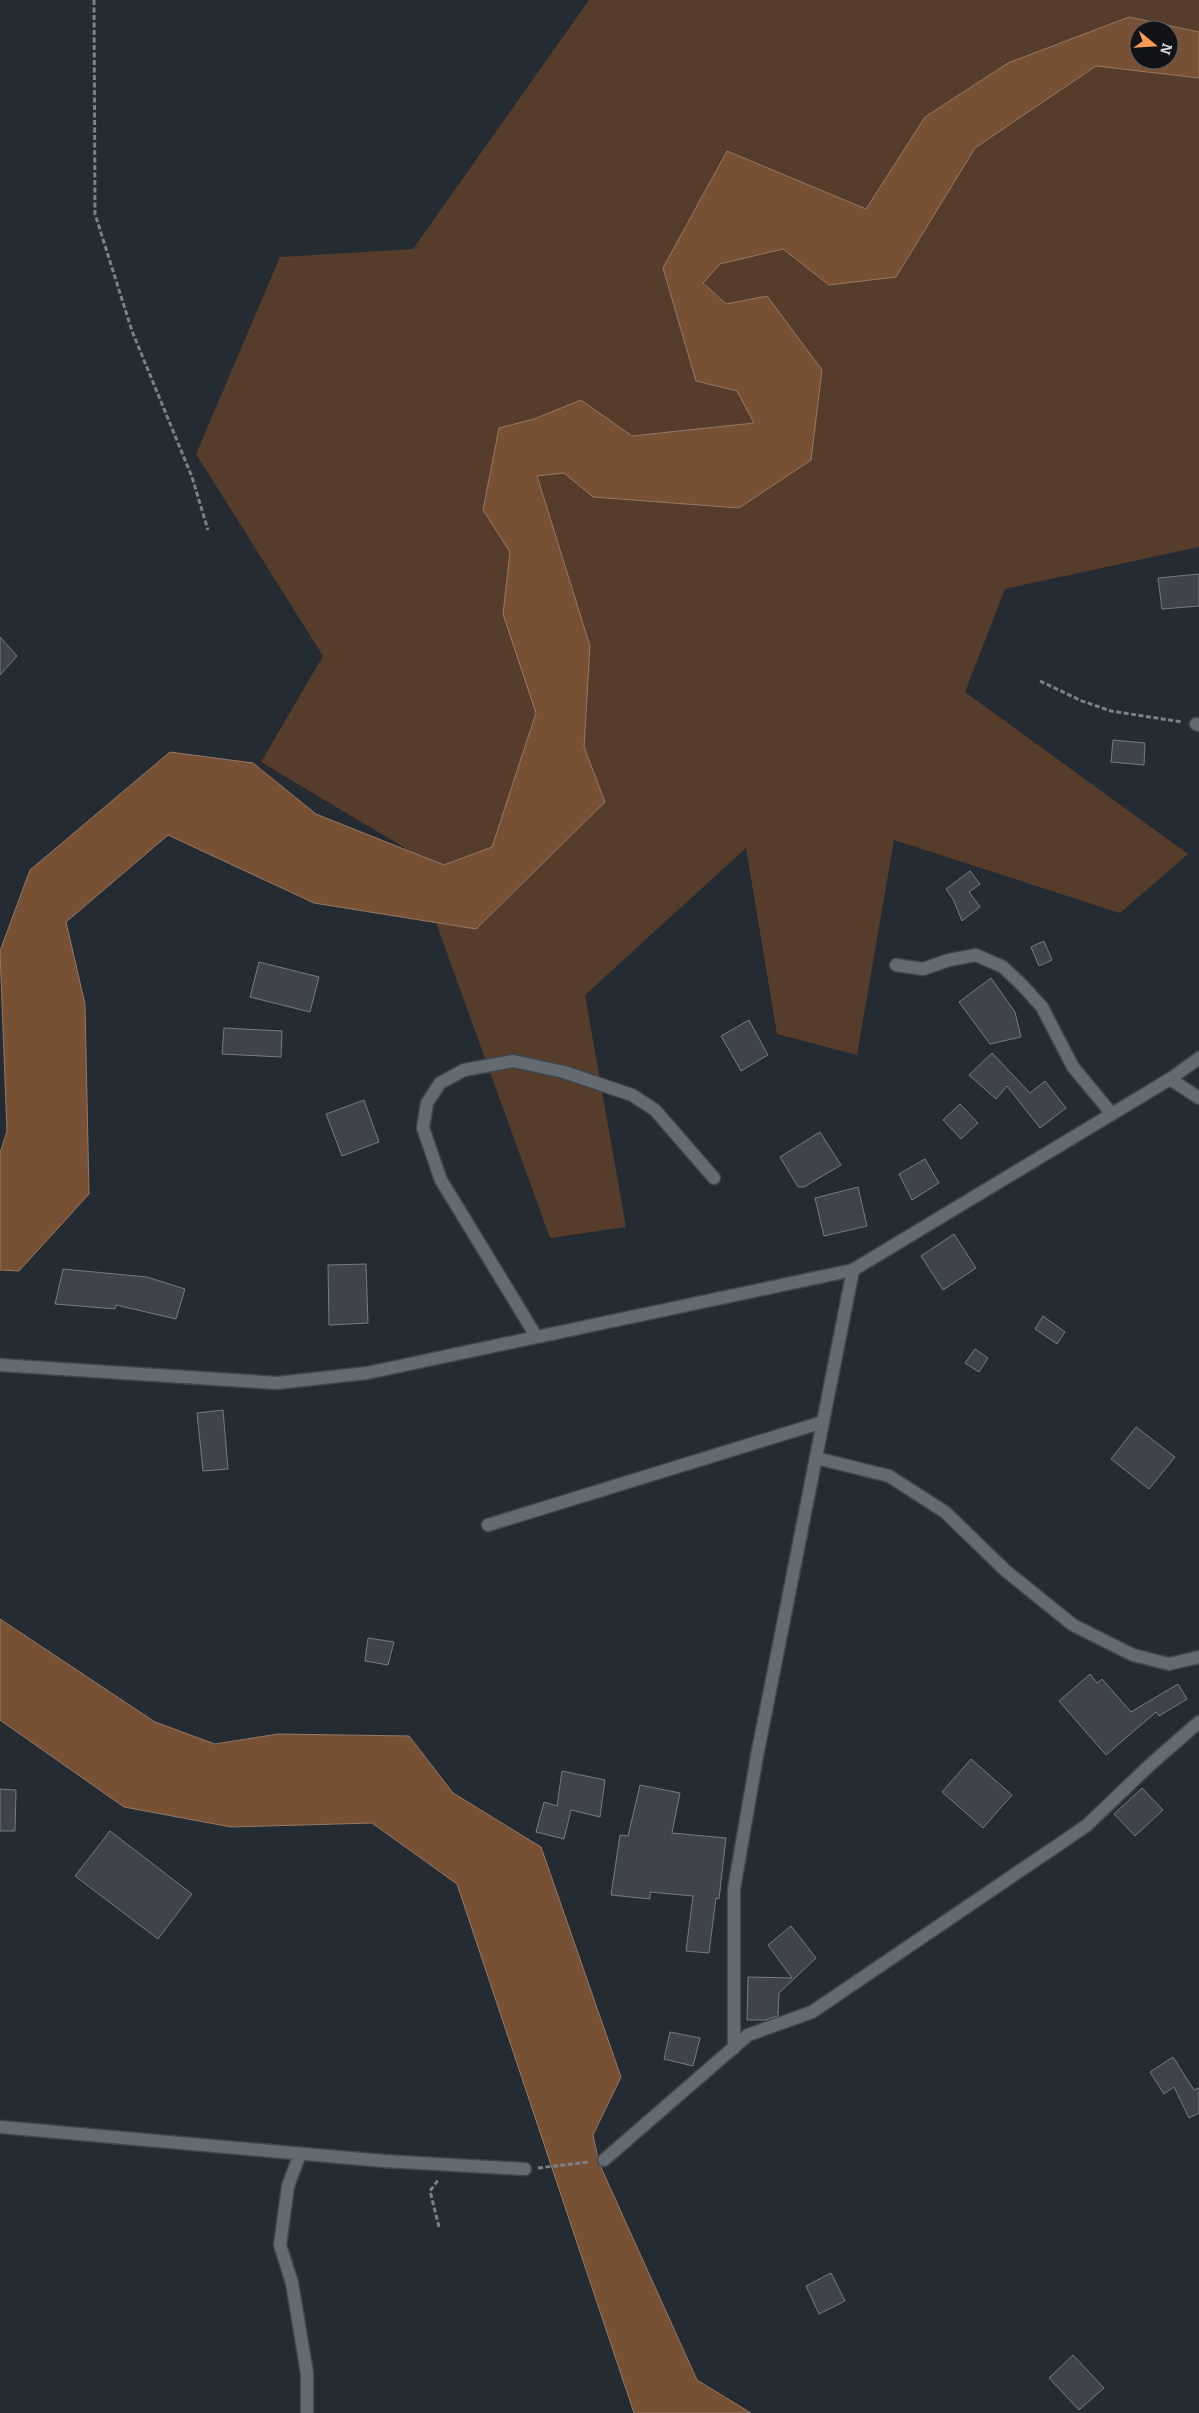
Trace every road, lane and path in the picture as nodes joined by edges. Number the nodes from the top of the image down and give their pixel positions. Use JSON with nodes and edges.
{"nodes":[{"id":1,"x":94,"y":0,"type":"edge"},
{"id":2,"x":208,"y":530,"type":"dead end"},
{"id":3,"x":1040,"y":681,"type":"dead end"},
{"id":4,"x":1197,"y":725,"type":"edge"},
{"id":5,"x":896,"y":965,"type":"dead end"},
{"id":6,"x":1199,"y":1058,"type":"edge"},
{"id":7,"x":1170,"y":1079,"type":"junction"},
{"id":8,"x":1199,"y":1098,"type":"edge"},
{"id":9,"x":1112,"y":1114,"type":"junction"},
{"id":10,"x":714,"y":1178,"type":"dead end"},
{"id":11,"x":853,"y":1270,"type":"junction"},
{"id":12,"x":536,"y":1336,"type":"junction"},
{"id":13,"x":0,"y":1365,"type":"edge"},
{"id":14,"x":823,"y":1422,"type":"junction"},
{"id":15,"x":816,"y":1458,"type":"junction"},
{"id":16,"x":488,"y":1525,"type":"dead end"},
{"id":17,"x":1199,"y":1657,"type":"edge"},
{"id":18,"x":1199,"y":1722,"type":"edge"},
{"id":19,"x":734,"y":2048,"type":"junction"},
{"id":20,"x":0,"y":2127,"type":"edge"},
{"id":21,"x":300,"y":2154,"type":"junction"},
{"id":22,"x":604,"y":2160,"type":"joint"},
{"id":23,"x":448,"y":2166,"type":"junction"},
{"id":24,"x":525,"y":2169,"type":"joint"},
{"id":25,"x":439,"y":2227,"type":"dead end"},
{"id":26,"x":307,"y":2413,"type":"edge"}],
"edges":[{"from":1,"to":2,"type":"path"},
{"from":3,"to":4,"type":"path"},
{"from":5,"to":9,"type":"street"},
{"from":6,"to":7,"type":"street"},
{"from":7,"to":8,"type":"street"},
{"from":7,"to":9,"type":"street"},
{"from":9,"to":11,"type":"street"},
{"from":10,"to":12,"type":"street"},
{"from":11,"to":12,"type":"street"},
{"from":11,"to":14,"type":"street"},
{"from":12,"to":13,"type":"street"},
{"from":14,"to":15,"type":"street"},
{"from":14,"to":16,"type":"street"},
{"from":15,"to":17,"type":"street"},
{"from":15,"to":19,"type":"street"},
{"from":18,"to":19,"type":"street"},
{"from":19,"to":22,"type":"street"},
{"from":20,"to":21,"type":"street"},
{"from":21,"to":23,"type":"street"},
{"from":21,"to":26,"type":"street"},
{"from":22,"to":24,"type":"path"},
{"from":23,"to":24,"type":"street"},
{"from":23,"to":25,"type":"path"}]}
